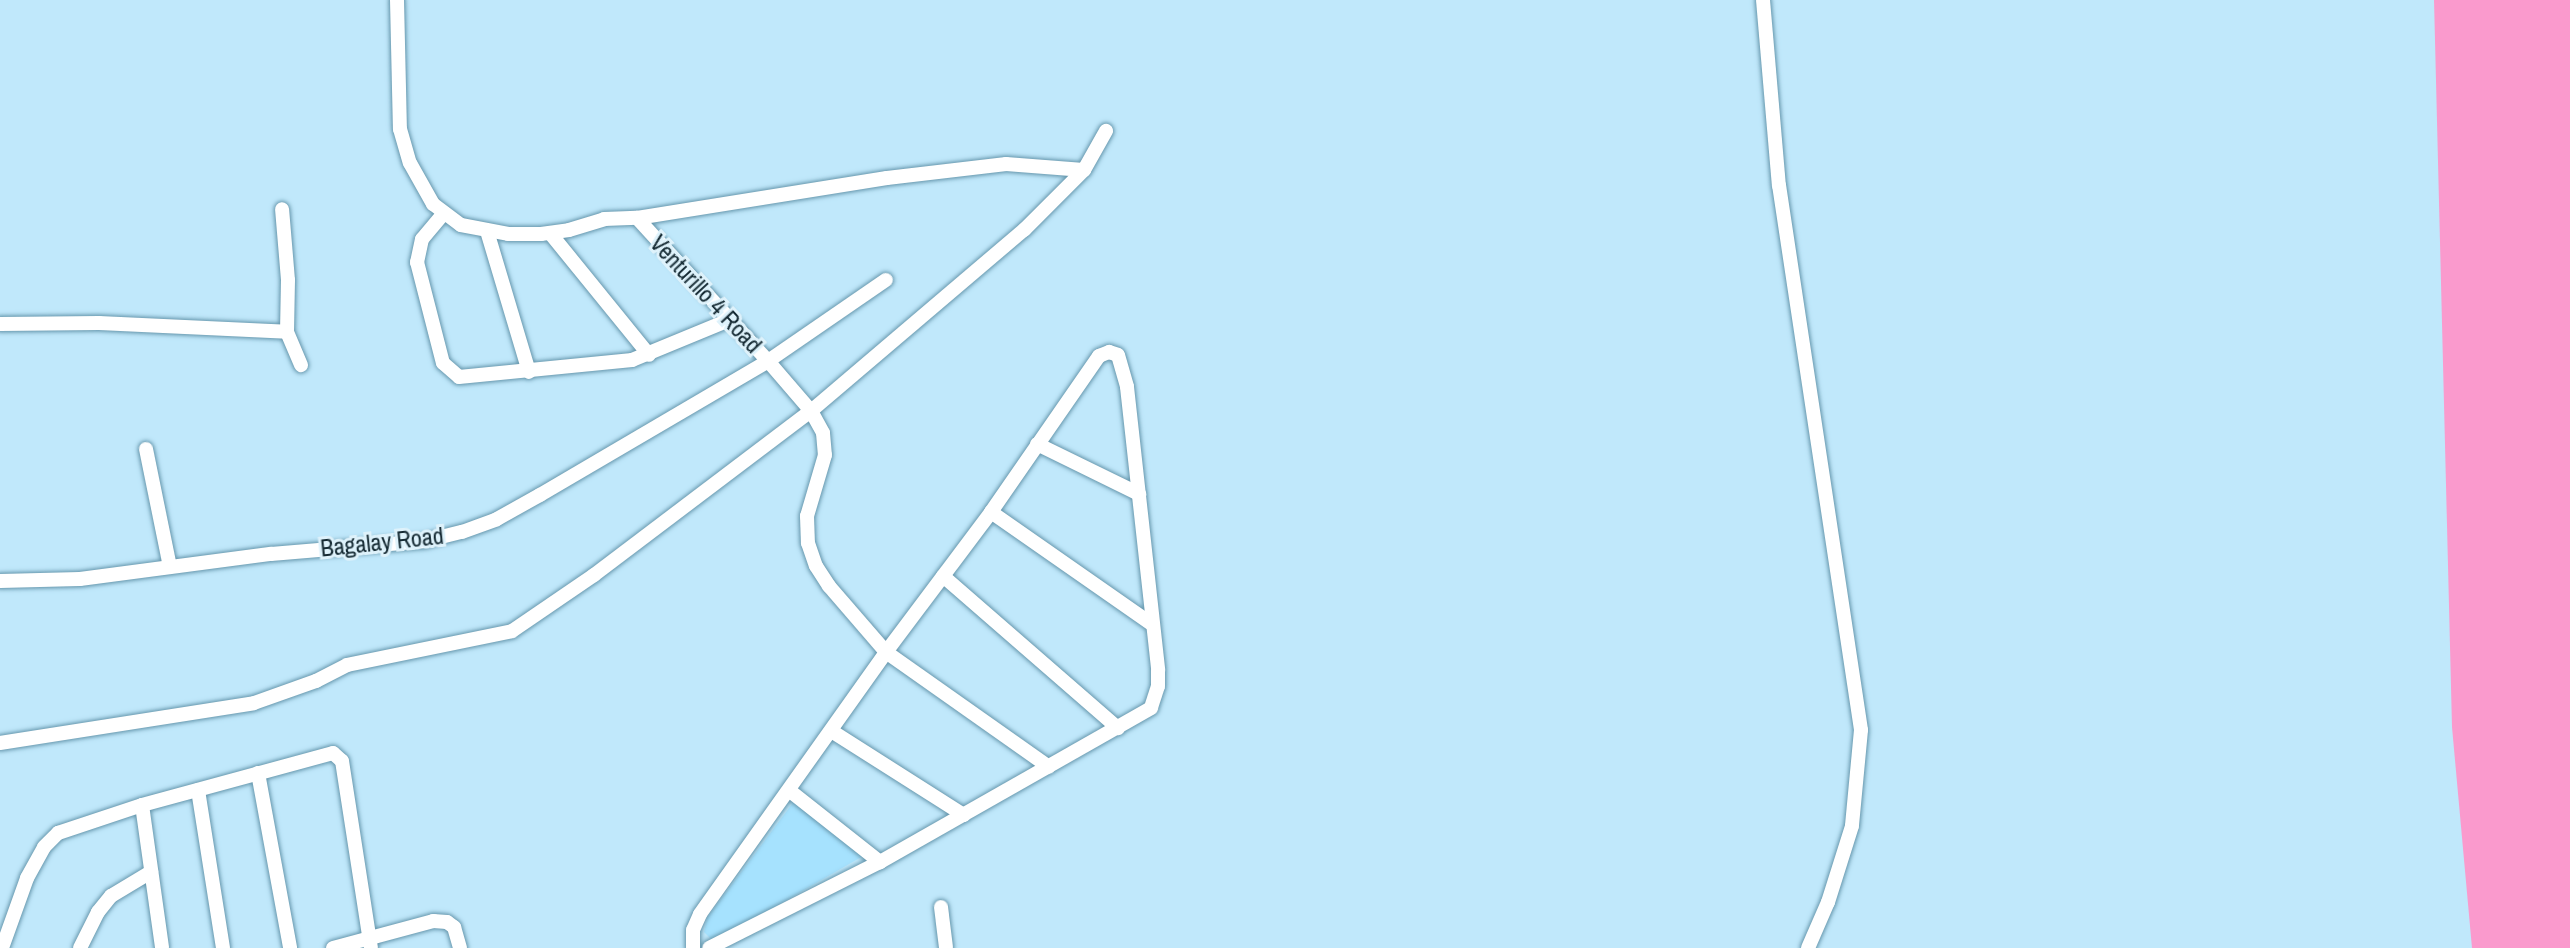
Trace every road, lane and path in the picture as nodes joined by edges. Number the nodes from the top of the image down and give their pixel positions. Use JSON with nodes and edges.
{"nodes":[{"id":1,"x":397,"y":0,"type":"edge"},
{"id":2,"x":1763,"y":0,"type":"edge"},
{"id":3,"x":1106,"y":131,"type":"dead end"},
{"id":4,"x":1084,"y":170,"type":"junction"},
{"id":5,"x":282,"y":209,"type":"dead end"},
{"id":6,"x":444,"y":213,"type":"junction"},
{"id":7,"x":637,"y":218,"type":"junction"},
{"id":8,"x":487,"y":231,"type":"junction"},
{"id":9,"x":550,"y":233,"type":"junction"},
{"id":10,"x":886,"y":280,"type":"dead end"},
{"id":11,"x":729,"y":320,"type":"junction"},
{"id":12,"x":0,"y":324,"type":"edge"},
{"id":13,"x":287,"y":332,"type":"junction"},
{"id":14,"x":649,"y":355,"type":"junction"},
{"id":15,"x":768,"y":361,"type":"junction"},
{"id":16,"x":301,"y":365,"type":"dead end"},
{"id":17,"x":529,"y":372,"type":"junction"},
{"id":18,"x":811,"y":411,"type":"junction"},
{"id":19,"x":1037,"y":444,"type":"junction"},
{"id":20,"x":146,"y":449,"type":"dead end"},
{"id":21,"x":1139,"y":494,"type":"junction"},
{"id":22,"x":991,"y":512,"type":"junction"},
{"id":23,"x":170,"y":567,"type":"junction"},
{"id":24,"x":943,"y":576,"type":"junction"},
{"id":25,"x":0,"y":581,"type":"edge"},
{"id":26,"x":1150,"y":623,"type":"junction"},
{"id":27,"x":886,"y":652,"type":"junction"},
{"id":28,"x":1118,"y":728,"type":"junction"},
{"id":29,"x":833,"y":732,"type":"junction"},
{"id":30,"x":0,"y":743,"type":"edge"},
{"id":31,"x":1049,"y":767,"type":"junction"},
{"id":32,"x":258,"y":773,"type":"junction"},
{"id":33,"x":198,"y":790,"type":"junction"},
{"id":34,"x":790,"y":791,"type":"junction"},
{"id":35,"x":142,"y":805,"type":"junction"},
{"id":36,"x":964,"y":815,"type":"junction"},
{"id":37,"x":880,"y":862,"type":"junction"},
{"id":38,"x":151,"y":872,"type":"junction"},
{"id":39,"x":941,"y":907,"type":"dead end"},
{"id":40,"x":371,"y":943,"type":"edge"},
{"id":41,"x":2,"y":948,"type":"edge"},
{"id":42,"x":80,"y":948,"type":"edge"},
{"id":43,"x":162,"y":948,"type":"edge"},
{"id":44,"x":223,"y":948,"type":"edge"},
{"id":45,"x":290,"y":948,"type":"edge"},
{"id":46,"x":333,"y":948,"type":"edge"},
{"id":47,"x":460,"y":948,"type":"edge"},
{"id":48,"x":693,"y":948,"type":"edge"},
{"id":49,"x":709,"y":948,"type":"edge"},
{"id":50,"x":946,"y":948,"type":"edge"},
{"id":51,"x":1808,"y":948,"type":"edge"}],
"edges":[{"from":1,"to":6,"type":"street","name":"Venturillo 4 Road"},
{"from":2,"to":51,"type":"street"},
{"from":3,"to":4,"type":"street"},
{"from":4,"to":7,"type":"street"},
{"from":4,"to":18,"type":"street"},
{"from":5,"to":13,"type":"street"},
{"from":6,"to":8,"type":"street","name":"Venturillo 4 Road"},
{"from":6,"to":17,"type":"street"},
{"from":7,"to":9,"type":"street","name":"Venturillo 4 Road"},
{"from":7,"to":11,"type":"street","name":"Venturillo 4 Road"},
{"from":8,"to":9,"type":"street","name":"Venturillo 4 Road"},
{"from":8,"to":17,"type":"street"},
{"from":9,"to":14,"type":"street"},
{"from":10,"to":15,"type":"street","name":"Bagalay Road"},
{"from":11,"to":14,"type":"street"},
{"from":11,"to":15,"type":"street","name":"Venturillo 4 Road"},
{"from":12,"to":13,"type":"street"},
{"from":13,"to":16,"type":"street"},
{"from":14,"to":17,"type":"street"},
{"from":15,"to":18,"type":"street","name":"Venturillo 4 Road"},
{"from":15,"to":23,"type":"street","name":"Bagalay Road"},
{"from":18,"to":27,"type":"street","name":"Venturillo 4 Road"},
{"from":18,"to":30,"type":"street"},
{"from":19,"to":21,"type":"street"},
{"from":19,"to":21,"type":"street"},
{"from":19,"to":22,"type":"street"},
{"from":20,"to":23,"type":"street"},
{"from":21,"to":26,"type":"street"},
{"from":22,"to":24,"type":"street"},
{"from":22,"to":26,"type":"street"},
{"from":23,"to":25,"type":"street","name":"Bagalay Road"},
{"from":24,"to":27,"type":"street"},
{"from":24,"to":28,"type":"street"},
{"from":26,"to":28,"type":"street"},
{"from":27,"to":29,"type":"street"},
{"from":27,"to":31,"type":"street","name":"Venturillo 4 Road"},
{"from":28,"to":31,"type":"street"},
{"from":29,"to":34,"type":"street"},
{"from":29,"to":36,"type":"street"},
{"from":31,"to":36,"type":"street"},
{"from":32,"to":33,"type":"street"},
{"from":32,"to":40,"type":"street"},
{"from":32,"to":45,"type":"street"},
{"from":33,"to":35,"type":"street"},
{"from":33,"to":44,"type":"street"},
{"from":34,"to":37,"type":"street"},
{"from":34,"to":48,"type":"street"},
{"from":35,"to":38,"type":"street"},
{"from":35,"to":41,"type":"street"},
{"from":36,"to":37,"type":"street"},
{"from":37,"to":49,"type":"street"},
{"from":38,"to":42,"type":"street"},
{"from":38,"to":43,"type":"street"},
{"from":39,"to":50,"type":"street"},
{"from":40,"to":46,"type":"street"},
{"from":40,"to":47,"type":"street"}]}
